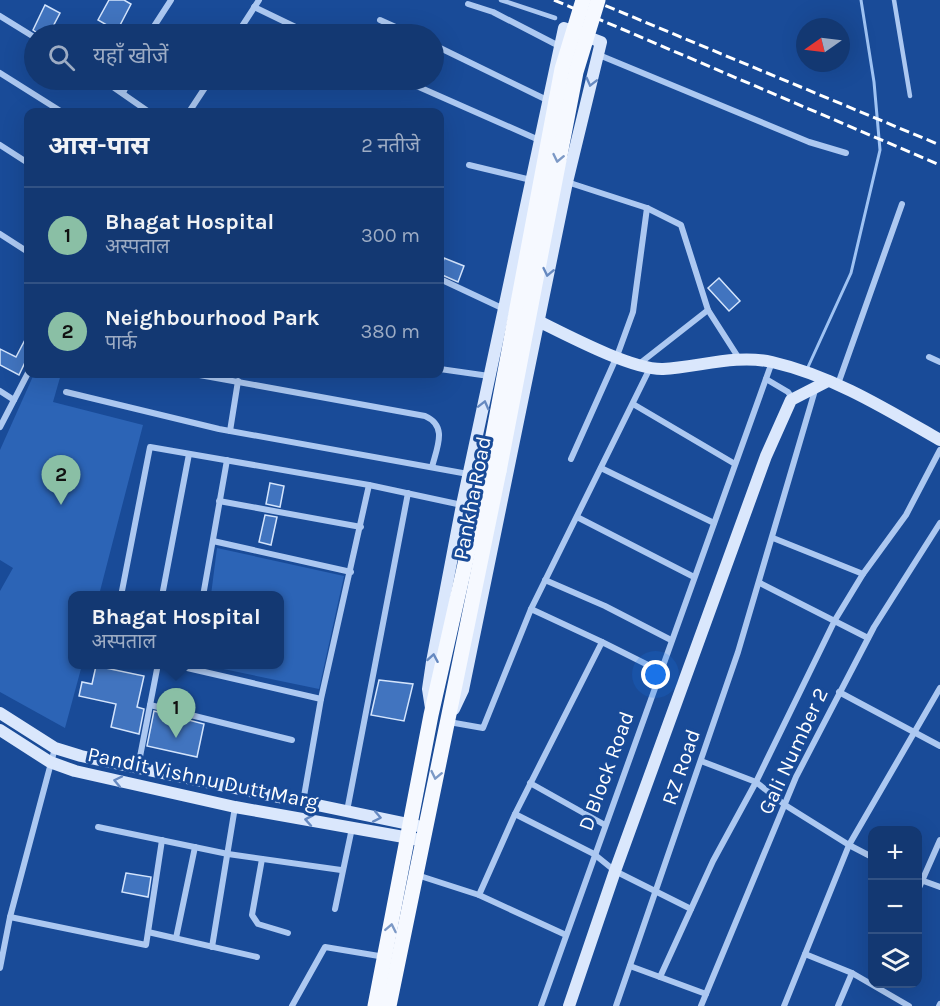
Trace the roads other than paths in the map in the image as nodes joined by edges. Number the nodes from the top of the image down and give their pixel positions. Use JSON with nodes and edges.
{"nodes":[{"id":1,"x":171,"y":0,"type":"edge"},
{"id":2,"x":259,"y":0,"type":"edge"},
{"id":3,"x":501,"y":0,"type":"edge"},
{"id":4,"x":583,"y":0,"type":"edge"},
{"id":5,"x":598,"y":0,"type":"edge"},
{"id":6,"x":894,"y":0,"type":"edge"},
{"id":7,"x":468,"y":4,"type":"dead end"},
{"id":8,"x":254,"y":7,"type":"junction"},
{"id":9,"x":0,"y":16,"type":"edge"},
{"id":10,"x":555,"y":18,"type":"dead end"},
{"id":11,"x":380,"y":20,"type":"dead end"},
{"id":12,"x":155,"y":24,"type":"edge"},
{"id":13,"x":243,"y":24,"type":"edge"},
{"id":14,"x":289,"y":24,"type":"edge"},
{"id":15,"x":389,"y":24,"type":"edge"},
{"id":16,"x":24,"y":31,"type":"edge"},
{"id":17,"x":559,"y":46,"type":"junction"},
{"id":18,"x":444,"y":50,"type":"edge"},
{"id":19,"x":598,"y":55,"type":"junction"},
{"id":20,"x":0,"y":73,"type":"edge"},
{"id":21,"x":24,"y":88,"type":"edge"},
{"id":22,"x":27,"y":90,"type":"edge"},
{"id":23,"x":118,"y":90,"type":"edge"},
{"id":24,"x":124,"y":90,"type":"edge"},
{"id":25,"x":203,"y":90,"type":"edge"},
{"id":26,"x":426,"y":90,"type":"edge"},
{"id":27,"x":123,"y":93,"type":"junction"},
{"id":28,"x":910,"y":96,"type":"dead end"},
{"id":29,"x":547,"y":100,"type":"junction"},
{"id":30,"x":56,"y":108,"type":"edge"},
{"id":31,"x":144,"y":108,"type":"edge"},
{"id":32,"x":192,"y":108,"type":"edge"},
{"id":33,"x":539,"y":140,"type":"junction"},
{"id":34,"x":0,"y":145,"type":"edge"},
{"id":35,"x":846,"y":153,"type":"dead end"},
{"id":36,"x":24,"y":160,"type":"edge"},
{"id":37,"x":469,"y":165,"type":"dead end"},
{"id":38,"x":531,"y":180,"type":"junction"},
{"id":39,"x":567,"y":182,"type":"junction"},
{"id":40,"x":902,"y":204,"type":"dead end"},
{"id":41,"x":647,"y":208,"type":"junction"},
{"id":42,"x":0,"y":234,"type":"edge"},
{"id":43,"x":24,"y":249,"type":"edge"},
{"id":44,"x":444,"y":281,"type":"edge"},
{"id":45,"x":505,"y":308,"type":"junction"},
{"id":46,"x":708,"y":310,"type":"junction"},
{"id":47,"x":538,"y":321,"type":"junction"},
{"id":48,"x":617,"y":356,"type":"junction"},
{"id":49,"x":929,"y":357,"type":"dead end"},
{"id":50,"x":740,"y":360,"type":"junction"},
{"id":51,"x":772,"y":362,"type":"junction"},
{"id":52,"x":940,"y":362,"type":"edge"},
{"id":53,"x":644,"y":366,"type":"junction"},
{"id":54,"x":444,"y":370,"type":"edge"},
{"id":55,"x":491,"y":377,"type":"junction"},
{"id":56,"x":25,"y":378,"type":"edge"},
{"id":57,"x":219,"y":378,"type":"edge"},
{"id":58,"x":766,"y":379,"type":"junction"},
{"id":59,"x":238,"y":381,"type":"junction"},
{"id":60,"x":833,"y":382,"type":"junction"},
{"id":61,"x":816,"y":387,"type":"junction"},
{"id":62,"x":0,"y":391,"type":"edge"},
{"id":63,"x":66,"y":392,"type":"dead end"},
{"id":64,"x":793,"y":399,"type":"junction"},
{"id":65,"x":14,"y":400,"type":"junction"},
{"id":66,"x":633,"y":404,"type":"junction"},
{"id":67,"x":0,"y":427,"type":"edge"},
{"id":68,"x":230,"y":431,"type":"junction"},
{"id":69,"x":940,"y":440,"type":"edge"},
{"id":70,"x":940,"y":450,"type":"edge"},
{"id":71,"x":189,"y":454,"type":"junction"},
{"id":72,"x":572,"y":459,"type":"dead end"},
{"id":73,"x":227,"y":460,"type":"junction"},
{"id":74,"x":735,"y":464,"type":"junction"},
{"id":75,"x":432,"y":467,"type":"junction"},
{"id":76,"x":493,"y":467,"type":"junction"},
{"id":77,"x":601,"y":468,"type":"junction"},
{"id":78,"x":468,"y":474,"type":"junction"},
{"id":79,"x":369,"y":485,"type":"junction"},
{"id":80,"x":408,"y":493,"type":"junction"},
{"id":81,"x":219,"y":501,"type":"junction"},
{"id":82,"x":462,"y":505,"type":"junction"},
{"id":83,"x":577,"y":517,"type":"junction"},
{"id":84,"x":714,"y":523,"type":"junction"},
{"id":85,"x":940,"y":523,"type":"edge"},
{"id":86,"x":361,"y":527,"type":"junction"},
{"id":87,"x":773,"y":538,"type":"junction"},
{"id":88,"x":213,"y":542,"type":"junction"},
{"id":89,"x":351,"y":572,"type":"junction"},
{"id":90,"x":863,"y":574,"type":"junction"},
{"id":91,"x":694,"y":577,"type":"junction"},
{"id":92,"x":545,"y":580,"type":"junction"},
{"id":93,"x":760,"y":583,"type":"junction"},
{"id":94,"x":122,"y":591,"type":"edge"},
{"id":95,"x":163,"y":591,"type":"edge"},
{"id":96,"x":204,"y":591,"type":"edge"},
{"id":97,"x":531,"y":609,"type":"junction"},
{"id":98,"x":835,"y":620,"type":"junction"},
{"id":99,"x":868,"y":638,"type":"junction"},
{"id":100,"x":671,"y":640,"type":"junction"},
{"id":101,"x":602,"y":642,"type":"junction"},
{"id":102,"x":157,"y":669,"type":"edge"},
{"id":103,"x":198,"y":669,"type":"edge"},
{"id":104,"x":660,"y":671,"type":"junction"},
{"id":105,"x":940,"y":688,"type":"edge"},
{"id":106,"x":839,"y":692,"type":"junction"},
{"id":107,"x":321,"y":699,"type":"junction"},
{"id":108,"x":150,"y":705,"type":"junction"},
{"id":109,"x":0,"y":713,"type":"edge"},
{"id":110,"x":431,"y":716,"type":"junction"},
{"id":111,"x":447,"y":722,"type":"junction"},
{"id":112,"x":0,"y":730,"type":"edge"},
{"id":113,"x":913,"y":733,"type":"junction"},
{"id":114,"x":292,"y":740,"type":"dead end"},
{"id":115,"x":940,"y":746,"type":"edge"},
{"id":116,"x":55,"y":748,"type":"junction"},
{"id":117,"x":701,"y":761,"type":"junction"},
{"id":118,"x":50,"y":762,"type":"junction"},
{"id":119,"x":138,"y":768,"type":"junction"},
{"id":120,"x":756,"y":782,"type":"junction"},
{"id":121,"x":530,"y":783,"type":"junction"},
{"id":122,"x":303,"y":803,"type":"junction"},
{"id":123,"x":785,"y":805,"type":"junction"},
{"id":124,"x":234,"y":807,"type":"junction"},
{"id":125,"x":346,"y":811,"type":"junction"},
{"id":126,"x":515,"y":814,"type":"junction"},
{"id":127,"x":605,"y":825,"type":"junction"},
{"id":128,"x":98,"y":827,"type":"dead end"},
{"id":129,"x":352,"y":828,"type":"junction"},
{"id":130,"x":417,"y":833,"type":"junction"},
{"id":131,"x":162,"y":840,"type":"junction"},
{"id":132,"x":940,"y":840,"type":"edge"},
{"id":133,"x":849,"y":846,"type":"junction"},
{"id":134,"x":195,"y":847,"type":"junction"},
{"id":135,"x":228,"y":854,"type":"junction"},
{"id":136,"x":594,"y":854,"type":"junction"},
{"id":137,"x":868,"y":855,"type":"edge"},
{"id":138,"x":262,"y":859,"type":"junction"},
{"id":139,"x":341,"y":870,"type":"junction"},
{"id":140,"x":615,"y":871,"type":"junction"},
{"id":141,"x":416,"y":874,"type":"junction"},
{"id":142,"x":922,"y":876,"type":"edge"},
{"id":143,"x":922,"y":881,"type":"edge"},
{"id":144,"x":940,"y":887,"type":"edge"},
{"id":145,"x":655,"y":892,"type":"junction"},
{"id":146,"x":479,"y":895,"type":"junction"},
{"id":147,"x":335,"y":909,"type":"dead end"},
{"id":148,"x":691,"y":909,"type":"junction"},
{"id":149,"x":10,"y":917,"type":"junction"},
{"id":150,"x":148,"y":932,"type":"junction"},
{"id":151,"x":288,"y":933,"type":"dead end"},
{"id":152,"x":566,"y":935,"type":"junction"},
{"id":153,"x":176,"y":938,"type":"junction"},
{"id":154,"x":212,"y":947,"type":"junction"},
{"id":155,"x":2,"y":950,"type":"edge"},
{"id":156,"x":805,"y":954,"type":"junction"},
{"id":157,"x":257,"y":957,"type":"dead end"},
{"id":158,"x":385,"y":957,"type":"junction"},
{"id":159,"x":630,"y":966,"type":"junction"},
{"id":160,"x":0,"y":968,"type":"edge"},
{"id":161,"x":852,"y":973,"type":"junction"},
{"id":162,"x":660,"y":977,"type":"junction"},
{"id":163,"x":868,"y":982,"type":"edge"},
{"id":164,"x":878,"y":988,"type":"edge"},
{"id":165,"x":706,"y":994,"type":"junction"},
{"id":166,"x":897,"y":1003,"type":"edge"},
{"id":167,"x":292,"y":1006,"type":"edge"},
{"id":168,"x":375,"y":1006,"type":"edge"},
{"id":169,"x":389,"y":1006,"type":"edge"},
{"id":170,"x":541,"y":1006,"type":"edge"},
{"id":171,"x":569,"y":1006,"type":"edge"},
{"id":172,"x":616,"y":1006,"type":"edge"},
{"id":173,"x":701,"y":1006,"type":"edge"},
{"id":174,"x":784,"y":1006,"type":"edge"},
{"id":175,"x":838,"y":1006,"type":"edge"},
{"id":176,"x":909,"y":1006,"type":"edge"}],
"edges":[{"from":1,"to":12,"type":"street"},
{"from":2,"to":8,"type":"street"},
{"from":3,"to":10,"type":"lane"},
{"from":4,"to":76,"type":"main road","name":"Pankha Road","bridge":true},
{"from":5,"to":76,"type":"main road","name":"Pankha Road","one_way":true,"bridge":true},
{"from":6,"to":28,"type":"lane"},
{"from":7,"to":17,"type":"street"},
{"from":8,"to":13,"type":"street"},
{"from":8,"to":14,"type":"street"},
{"from":9,"to":16,"type":"street"},
{"from":11,"to":15,"type":"street"},
{"from":17,"to":19,"type":"street"},
{"from":17,"to":29,"type":"street"},
{"from":18,"to":29,"type":"street"},
{"from":19,"to":35,"type":"street"},
{"from":19,"to":39,"type":"street","one_way":true},
{"from":20,"to":21,"type":"street"},
{"from":22,"to":30,"type":"street"},
{"from":23,"to":27,"type":"street"},
{"from":24,"to":27,"type":"street"},
{"from":25,"to":32,"type":"street"},
{"from":26,"to":33,"type":"street"},
{"from":27,"to":31,"type":"street"},
{"from":29,"to":33,"type":"street"},
{"from":33,"to":38,"type":"street"},
{"from":34,"to":36,"type":"street"},
{"from":37,"to":38,"type":"street"},
{"from":38,"to":45,"type":"street"},
{"from":39,"to":41,"type":"street"},
{"from":39,"to":47,"type":"street","one_way":true},
{"from":40,"to":60,"type":"street"},
{"from":41,"to":46,"type":"street"},
{"from":41,"to":48,"type":"street"},
{"from":42,"to":43,"type":"street"},
{"from":44,"to":45,"type":"street"},
{"from":45,"to":47,"type":"street"},
{"from":45,"to":55,"type":"street"},
{"from":46,"to":50,"type":"street"},
{"from":46,"to":53,"type":"street"},
{"from":47,"to":48,"type":"street"},
{"from":47,"to":111,"type":"street"},
{"from":48,"to":53,"type":"street"},
{"from":48,"to":72,"type":"street"},
{"from":49,"to":52,"type":"street"},
{"from":50,"to":51,"type":"street"},
{"from":50,"to":53,"type":"street"},
{"from":51,"to":58,"type":"street","name":"D Block Road"},
{"from":51,"to":60,"type":"street"},
{"from":53,"to":66,"type":"street"},
{"from":54,"to":55,"type":"street"},
{"from":78,"to":55,"type":"street","one_way":true},
{"from":56,"to":65,"type":"street"},
{"from":57,"to":59,"type":"street"},
{"from":58,"to":64,"type":"street"},
{"from":58,"to":74,"type":"street","name":"D Block Road"},
{"from":59,"to":68,"type":"street"},
{"from":59,"to":75,"type":"street"},
{"from":60,"to":61,"type":"street"},
{"from":60,"to":69,"type":"street"},
{"from":61,"to":64,"type":"street"},
{"from":61,"to":87,"type":"street","name":"RZ Road"},
{"from":62,"to":65,"type":"street"},
{"from":63,"to":68,"type":"street"},
{"from":64,"to":140,"type":"street"},
{"from":65,"to":67,"type":"street"},
{"from":66,"to":74,"type":"street"},
{"from":66,"to":77,"type":"street"},
{"from":68,"to":75,"type":"street"},
{"from":70,"to":90,"type":"street"},
{"from":71,"to":73,"type":"street"},
{"from":71,"to":94,"type":"street"},
{"from":71,"to":95,"type":"street"},
{"from":73,"to":79,"type":"street"},
{"from":73,"to":81,"type":"street"},
{"from":74,"to":84,"type":"street","name":"D Block Road"},
{"from":75,"to":78,"type":"street"},
{"from":76,"to":110,"type":"main road","name":"Pankha Road"},
{"from":76,"to":111,"type":"main road","name":"Pankha Road"},
{"from":77,"to":83,"type":"street"},
{"from":77,"to":84,"type":"street"},
{"from":78,"to":82,"type":"street"},
{"from":79,"to":80,"type":"street"},
{"from":79,"to":86,"type":"street"},
{"from":80,"to":82,"type":"street"},
{"from":80,"to":125,"type":"street"},
{"from":81,"to":86,"type":"street"},
{"from":81,"to":88,"type":"street"},
{"from":110,"to":82,"type":"street","one_way":true},
{"from":83,"to":91,"type":"street"},
{"from":83,"to":92,"type":"street"},
{"from":84,"to":91,"type":"street","name":"D Block Road"},
{"from":85,"to":99,"type":"street","name":"Gali Number 2"},
{"from":86,"to":89,"type":"street"},
{"from":87,"to":90,"type":"street"},
{"from":87,"to":93,"type":"street","name":"RZ Road"},
{"from":88,"to":89,"type":"street"},
{"from":88,"to":96,"type":"street"},
{"from":89,"to":107,"type":"street"},
{"from":90,"to":98,"type":"street"},
{"from":91,"to":100,"type":"street","name":"D Block Road"},
{"from":92,"to":97,"type":"street"},
{"from":92,"to":100,"type":"street"},
{"from":93,"to":98,"type":"street"},
{"from":93,"to":117,"type":"street","name":"RZ Road"},
{"from":97,"to":101,"type":"street"},
{"from":97,"to":111,"type":"street"},
{"from":98,"to":99,"type":"street"},
{"from":98,"to":120,"type":"street"},
{"from":99,"to":106,"type":"street","name":"Gali Number 2"},
{"from":100,"to":104,"type":"street","name":"D Block Road"},
{"from":101,"to":104,"type":"street"},
{"from":101,"to":121,"type":"street"},
{"from":102,"to":108,"type":"street"},
{"from":103,"to":107,"type":"street"},
{"from":104,"to":127,"type":"street","name":"D Block Road"},
{"from":105,"to":113,"type":"street"},
{"from":106,"to":113,"type":"street"},
{"from":106,"to":123,"type":"street","name":"Gali Number 2"},
{"from":107,"to":122,"type":"street"},
{"from":108,"to":114,"type":"street"},
{"from":108,"to":119,"type":"street"},
{"from":109,"to":116,"type":"street","name":"Pandit Vishnu Dutt Marg"},
{"from":110,"to":130,"type":"main road","name":"Pankha Road"},
{"from":111,"to":130,"type":"main road","name":"Pankha Road","one_way":true},
{"from":112,"to":118,"type":"street","name":"Pandit Vishnu Dutt Marg"},
{"from":113,"to":115,"type":"street"},
{"from":113,"to":133,"type":"street"},
{"from":116,"to":118,"type":"street"},
{"from":116,"to":119,"type":"street","name":"Pandit Vishnu Dutt Marg"},
{"from":117,"to":120,"type":"street"},
{"from":117,"to":145,"type":"street","name":"RZ Road"},
{"from":124,"to":118,"type":"street","name":"Pandit Vishnu Dutt Marg","one_way":true},
{"from":118,"to":149,"type":"street"},
{"from":119,"to":122,"type":"street","name":"Pandit Vishnu Dutt Marg"},
{"from":120,"to":123,"type":"street"},
{"from":120,"to":148,"type":"street"},
{"from":121,"to":126,"type":"street"},
{"from":121,"to":127,"type":"street"},
{"from":122,"to":125,"type":"street","name":"Pandit Vishnu Dutt Marg"},
{"from":123,"to":133,"type":"street"},
{"from":123,"to":165,"type":"street","name":"Gali Number 2"},
{"from":129,"to":124,"type":"street","name":"Pandit Vishnu Dutt Marg","one_way":true},
{"from":124,"to":135,"type":"street"},
{"from":125,"to":130,"type":"street","name":"Pandit Vishnu Dutt Marg","one_way":true},
{"from":126,"to":136,"type":"street"},
{"from":126,"to":146,"type":"street"},
{"from":127,"to":136,"type":"street","name":"D Block Road"},
{"from":128,"to":131,"type":"street"},
{"from":129,"to":130,"type":"street","name":"Pandit Vishnu Dutt Marg"},
{"from":129,"to":139,"type":"street"},
{"from":130,"to":141,"type":"main road","name":"Pankha Road"},
{"from":158,"to":130,"type":"main road","name":"Pankha Road","one_way":true},
{"from":131,"to":134,"type":"street"},
{"from":131,"to":150,"type":"street"},
{"from":132,"to":142,"type":"street"},
{"from":133,"to":137,"type":"street"},
{"from":133,"to":156,"type":"street"},
{"from":134,"to":135,"type":"street"},
{"from":134,"to":153,"type":"street"},
{"from":135,"to":138,"type":"street"},
{"from":135,"to":154,"type":"street"},
{"from":136,"to":140,"type":"street"},
{"from":136,"to":152,"type":"street","name":"D Block Road"},
{"from":138,"to":139,"type":"street"},
{"from":138,"to":151,"type":"street"},
{"from":139,"to":147,"type":"street"},
{"from":140,"to":145,"type":"street"},
{"from":140,"to":171,"type":"street"},
{"from":141,"to":146,"type":"street"},
{"from":141,"to":169,"type":"main road","name":"Pankha Road"},
{"from":143,"to":144,"type":"street"},
{"from":145,"to":148,"type":"street"},
{"from":145,"to":159,"type":"street","name":"RZ Road"},
{"from":146,"to":152,"type":"street"},
{"from":148,"to":162,"type":"street"},
{"from":149,"to":150,"type":"street"},
{"from":149,"to":155,"type":"street"},
{"from":150,"to":153,"type":"street"},
{"from":152,"to":170,"type":"street","name":"D Block Road"},
{"from":153,"to":154,"type":"street"},
{"from":154,"to":157,"type":"street"},
{"from":155,"to":160,"type":"street"},
{"from":156,"to":161,"type":"street"},
{"from":156,"to":174,"type":"street"},
{"from":158,"to":167,"type":"street"},
{"from":158,"to":168,"type":"main road","name":"Pankha Road"},
{"from":159,"to":162,"type":"street"},
{"from":159,"to":172,"type":"street","name":"RZ Road"},
{"from":161,"to":163,"type":"street"},
{"from":161,"to":175,"type":"street"},
{"from":162,"to":165,"type":"street"},
{"from":164,"to":166,"type":"street"},
{"from":165,"to":173,"type":"street","name":"Gali Number 2"},
{"from":166,"to":176,"type":"street"}]}
